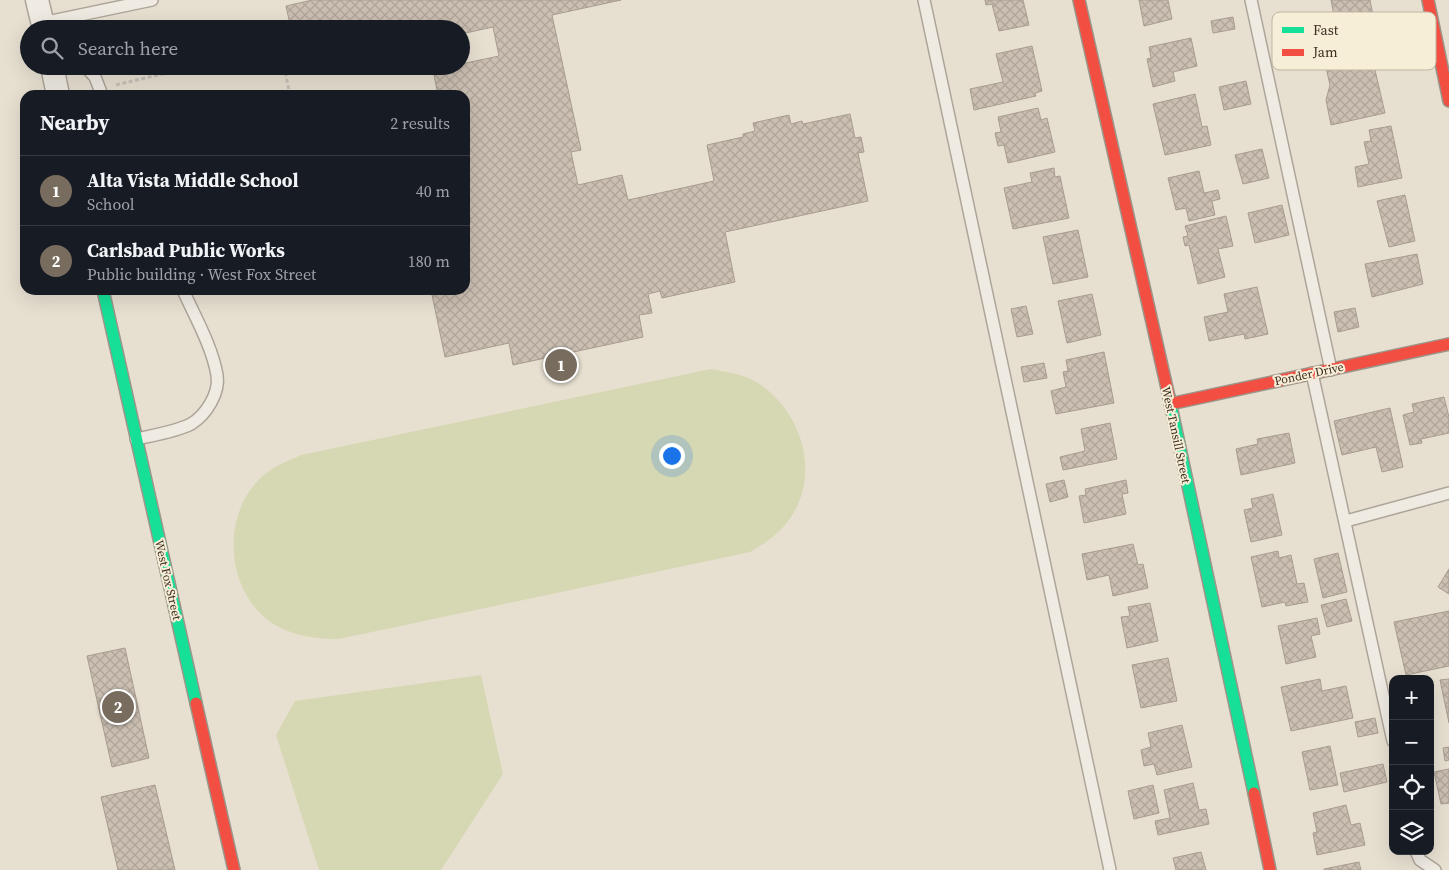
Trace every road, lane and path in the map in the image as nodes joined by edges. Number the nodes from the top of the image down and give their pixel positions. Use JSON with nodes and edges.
{"nodes":[{"id":1,"x":37,"y":0,"type":"edge"},
{"id":2,"x":152,"y":0,"type":"edge"},
{"id":3,"x":924,"y":0,"type":"edge"},
{"id":4,"x":1079,"y":0,"type":"edge"},
{"id":5,"x":1251,"y":0,"type":"edge"},
{"id":6,"x":42,"y":20,"type":"edge"},
{"id":7,"x":68,"y":20,"type":"edge"},
{"id":8,"x":1436,"y":38,"type":"edge"},
{"id":9,"x":55,"y":75,"type":"edge"},
{"id":10,"x":93,"y":75,"type":"edge"},
{"id":11,"x":163,"y":75,"type":"edge"},
{"id":12,"x":286,"y":75,"type":"edge"},
{"id":13,"x":57,"y":90,"type":"edge"},
{"id":14,"x":100,"y":90,"type":"edge"},
{"id":15,"x":108,"y":90,"type":"edge"},
{"id":16,"x":289,"y":90,"type":"edge"},
{"id":17,"x":1449,"y":101,"type":"edge"},
{"id":18,"x":104,"y":295,"type":"edge"},
{"id":19,"x":185,"y":295,"type":"edge"},
{"id":20,"x":1449,"y":344,"type":"edge"},
{"id":21,"x":1331,"y":370,"type":"junction"},
{"id":22,"x":1312,"y":373,"type":"junction"},
{"id":23,"x":1170,"y":404,"type":"junction"},
{"id":24,"x":136,"y":439,"type":"junction"},
{"id":25,"x":1449,"y":493,"type":"edge"},
{"id":26,"x":1346,"y":521,"type":"junction"},
{"id":27,"x":1389,"y":722,"type":"edge"},
{"id":28,"x":1418,"y":855,"type":"edge"},
{"id":29,"x":234,"y":870,"type":"edge"},
{"id":30,"x":1110,"y":870,"type":"edge"},
{"id":31,"x":1270,"y":870,"type":"edge"},
{"id":32,"x":1435,"y":870,"type":"edge"}],
"edges":[{"from":1,"to":6,"type":"street"},
{"from":2,"to":7,"type":"lane"},
{"from":3,"to":30,"type":"lane"},
{"from":4,"to":23,"type":"street","name":"West Tansill Street"},
{"from":5,"to":21,"type":"lane"},
{"from":8,"to":17,"type":"street"},
{"from":9,"to":13,"type":"street"},
{"from":10,"to":14,"type":"lane"},
{"from":11,"to":15,"type":"path"},
{"from":12,"to":16,"type":"path"},
{"from":18,"to":24,"type":"street","name":"West Fox Street"},
{"from":19,"to":24,"type":"lane"},
{"from":20,"to":21,"type":"street","name":"Ponder Drive"},
{"from":21,"to":22,"type":"street","name":"Ponder Drive"},
{"from":22,"to":23,"type":"street","name":"Ponder Drive"},
{"from":22,"to":26,"type":"lane"},
{"from":23,"to":31,"type":"street","name":"West Tansill Street"},
{"from":24,"to":29,"type":"street","name":"West Fox Street"},
{"from":25,"to":26,"type":"lane"},
{"from":26,"to":27,"type":"lane"},
{"from":28,"to":32,"type":"lane"}]}
